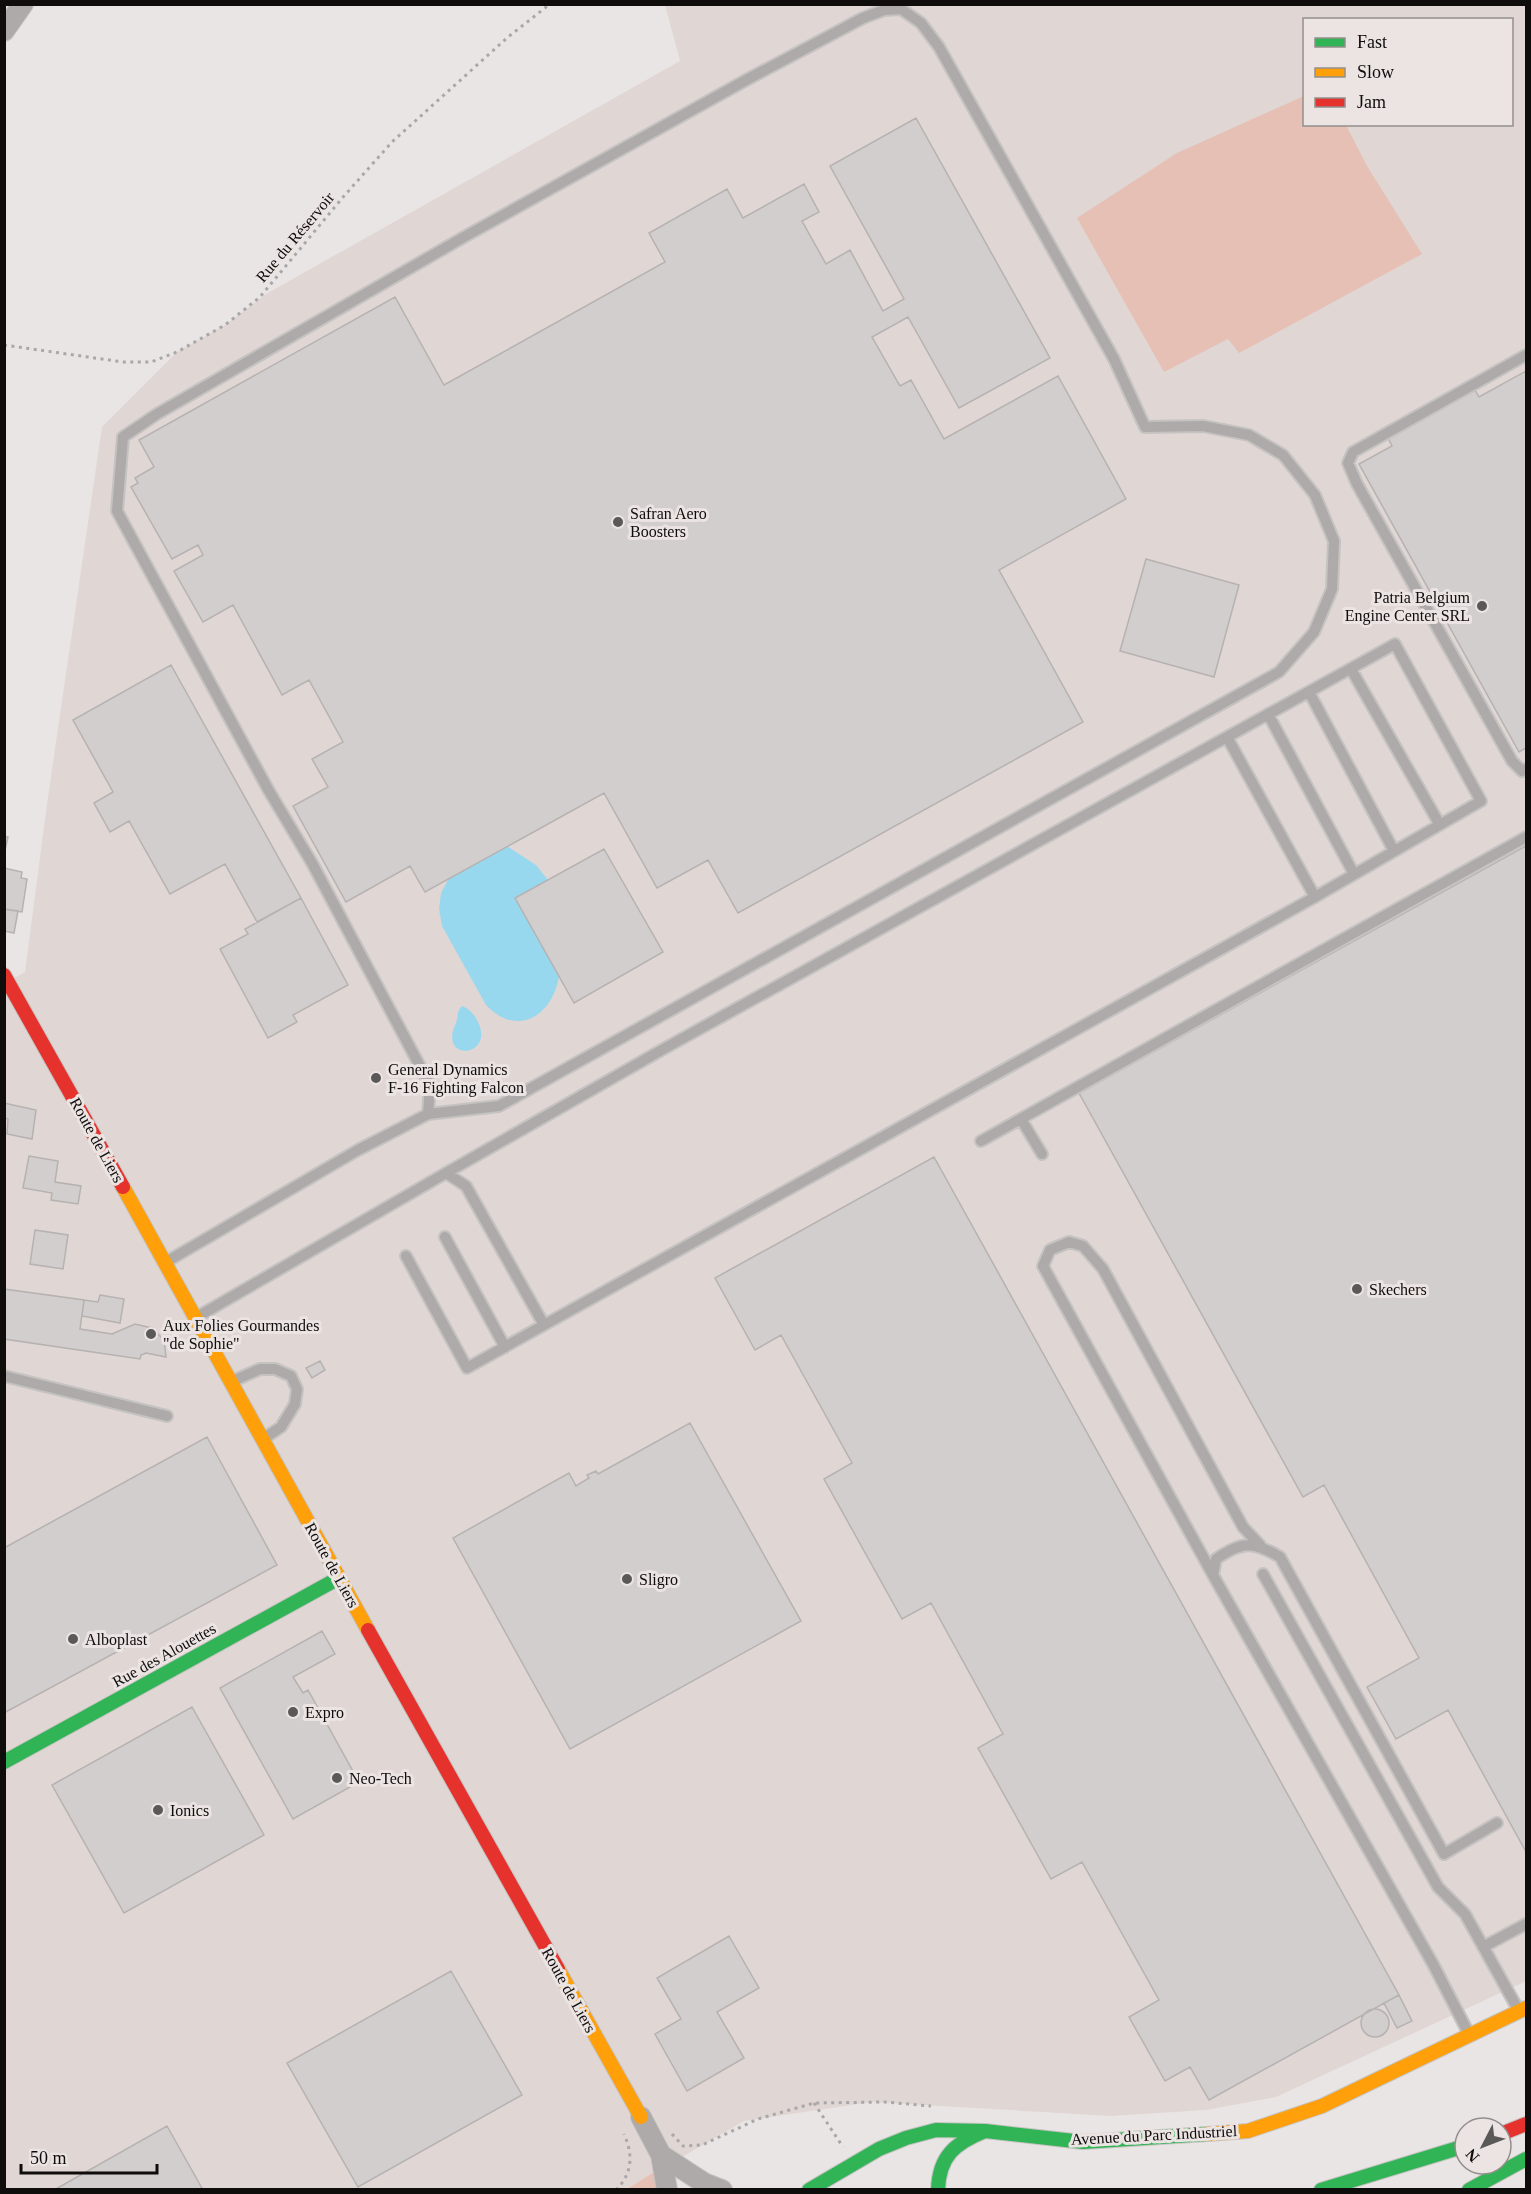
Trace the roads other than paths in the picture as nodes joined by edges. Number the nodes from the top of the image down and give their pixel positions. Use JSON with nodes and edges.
{"nodes":[{"id":1,"x":23,"y":4,"type":"edge"},
{"id":2,"x":4,"y":31,"type":"edge"},
{"id":3,"x":1527,"y":356,"type":"edge"},
{"id":4,"x":1351,"y":669,"type":"junction"},
{"id":5,"x":1309,"y":692,"type":"junction"},
{"id":6,"x":1268,"y":714,"type":"junction"},
{"id":7,"x":1227,"y":737,"type":"junction"},
{"id":8,"x":1527,"y":769,"type":"edge"},
{"id":9,"x":1440,"y":825,"type":"junction"},
{"id":10,"x":1527,"y":837,"type":"edge"},
{"id":11,"x":1394,"y":851,"type":"junction"},
{"id":12,"x":1354,"y":874,"type":"junction"},
{"id":13,"x":1315,"y":897,"type":"junction"},
{"id":14,"x":4,"y":975,"type":"edge"},
{"id":15,"x":428,"y":1114,"type":"junction"},
{"id":16,"x":1021,"y":1119,"type":"junction"},
{"id":17,"x":981,"y":1141,"type":"dead end"},
{"id":18,"x":1042,"y":1154,"type":"dead end"},
{"id":19,"x":446,"y":1173,"type":"junction"},
{"id":20,"x":445,"y":1237,"type":"dead end"},
{"id":21,"x":406,"y":1256,"type":"dead end"},
{"id":22,"x":166,"y":1262,"type":"junction"},
{"id":23,"x":196,"y":1317,"type":"junction"},
{"id":24,"x":544,"y":1325,"type":"junction"},
{"id":25,"x":505,"y":1347,"type":"junction"},
{"id":26,"x":4,"y":1376,"type":"edge"},
{"id":27,"x":231,"y":1381,"type":"junction"},
{"id":28,"x":167,"y":1416,"type":"dead end"},
{"id":29,"x":263,"y":1439,"type":"junction"},
{"id":30,"x":1260,"y":1545,"type":"junction"},
{"id":31,"x":1263,"y":1574,"type":"dead end"},
{"id":32,"x":1213,"y":1575,"type":"junction"},
{"id":33,"x":339,"y":1578,"type":"junction"},
{"id":34,"x":4,"y":1762,"type":"edge"},
{"id":35,"x":1497,"y":1823,"type":"dead end"},
{"id":36,"x":1527,"y":1924,"type":"edge"},
{"id":37,"x":1482,"y":1947,"type":"junction"},
{"id":38,"x":1523,"y":2010,"type":"edge"},
{"id":39,"x":1469,"y":2035,"type":"junction"},
{"id":40,"x":641,"y":2117,"type":"joint"},
{"id":41,"x":986,"y":2131,"type":"junction"},
{"id":42,"x":1453,"y":2150,"type":"edge"},
{"id":43,"x":661,"y":2155,"type":"junction"},
{"id":44,"x":1527,"y":2159,"type":"edge"},
{"id":45,"x":836,"y":2182,"type":"edge"},
{"id":46,"x":667,"y":2190,"type":"edge"},
{"id":47,"x":722,"y":2190,"type":"edge"},
{"id":48,"x":809,"y":2190,"type":"edge"},
{"id":49,"x":938,"y":2190,"type":"edge"},
{"id":50,"x":1320,"y":2190,"type":"edge"},
{"id":51,"x":1469,"y":2190,"type":"edge"}],
"edges":[{"from":1,"to":2,"type":"street"},
{"from":3,"to":8,"type":"lane"},
{"from":4,"to":5,"type":"lane"},
{"from":4,"to":9,"type":"lane"},
{"from":4,"to":9,"type":"lane"},
{"from":5,"to":6,"type":"lane"},
{"from":5,"to":11,"type":"lane"},
{"from":6,"to":7,"type":"lane"},
{"from":6,"to":12,"type":"lane"},
{"from":7,"to":13,"type":"lane"},
{"from":7,"to":19,"type":"lane"},
{"from":9,"to":11,"type":"lane"},
{"from":10,"to":16,"type":"lane"},
{"from":11,"to":12,"type":"lane"},
{"from":12,"to":13,"type":"lane"},
{"from":13,"to":24,"type":"lane"},
{"from":14,"to":22,"type":"main road","name":"Route de Liers"},
{"from":15,"to":15,"type":"lane"},
{"from":15,"to":22,"type":"lane"},
{"from":16,"to":17,"type":"lane"},
{"from":16,"to":18,"type":"lane"},
{"from":19,"to":23,"type":"lane"},
{"from":19,"to":24,"type":"lane"},
{"from":20,"to":25,"type":"lane"},
{"from":21,"to":25,"type":"lane"},
{"from":22,"to":23,"type":"main road","name":"Route de Liers"},
{"from":23,"to":27,"type":"main road","name":"Route de Liers"},
{"from":24,"to":25,"type":"lane"},
{"from":26,"to":28,"type":"lane"},
{"from":27,"to":29,"type":"main road","name":"Route de Liers"},
{"from":27,"to":29,"type":"lane"},
{"from":29,"to":33,"type":"main road","name":"Route de Liers"},
{"from":30,"to":32,"type":"lane"},
{"from":30,"to":32,"type":"lane"},
{"from":30,"to":35,"type":"lane"},
{"from":31,"to":37,"type":"lane"},
{"from":32,"to":39,"type":"lane"},
{"from":33,"to":34,"type":"main road","name":"Rue des Alouettes"},
{"from":33,"to":40,"type":"main road","name":"Route de Liers"},
{"from":36,"to":37,"type":"lane"},
{"from":37,"to":38,"type":"lane"},
{"from":38,"to":39,"type":"main road","name":"Avenue du Parc Industriel"},
{"from":39,"to":41,"type":"main road","name":"Avenue du Parc Industriel"},
{"from":40,"to":43,"type":"street","name":"Route de Liers"},
{"from":41,"to":45,"type":"main road","name":"Avenue du Parc Industriel"},
{"from":41,"to":49,"type":"main road"},
{"from":42,"to":50,"type":"main road"},
{"from":43,"to":46,"type":"street","name":"Route de Liers"},
{"from":43,"to":47,"type":"street","name":"Route de Liers"},
{"from":44,"to":51,"type":"main road"},
{"from":45,"to":48,"type":"main road","name":"Avenue du Parc Industriel"}]}
